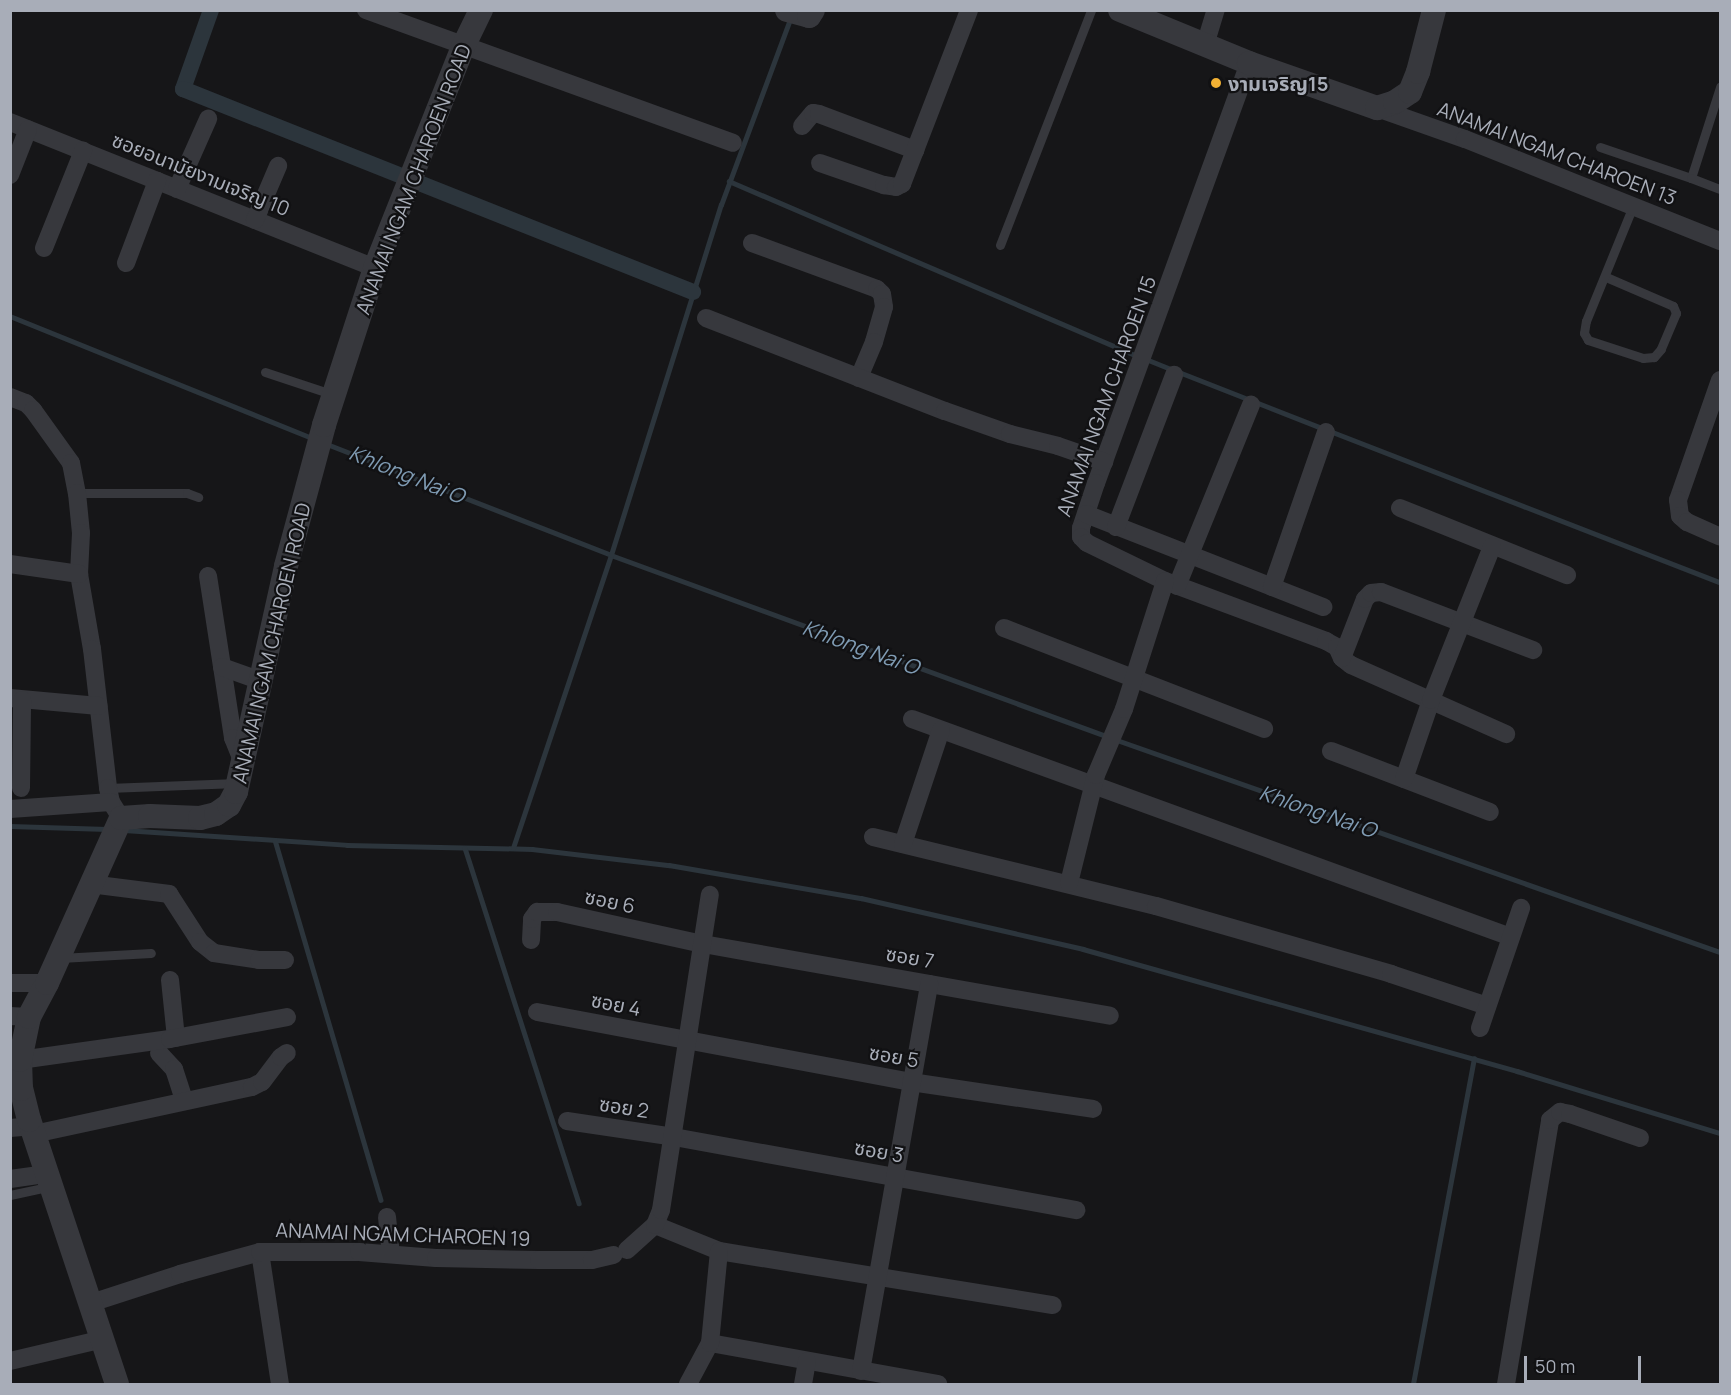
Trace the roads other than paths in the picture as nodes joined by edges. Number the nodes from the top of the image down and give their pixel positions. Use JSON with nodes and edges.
{"nodes":[{"id":1,"x":366,"y":10,"type":"edge"},
{"id":2,"x":481,"y":10,"type":"edge"},
{"id":3,"x":787,"y":10,"type":"edge"},
{"id":4,"x":813,"y":10,"type":"edge"},
{"id":5,"x":969,"y":10,"type":"edge"},
{"id":6,"x":1091,"y":10,"type":"edge"},
{"id":7,"x":1120,"y":10,"type":"edge"},
{"id":8,"x":1216,"y":10,"type":"edge"},
{"id":9,"x":1434,"y":10,"type":"edge"},
{"id":10,"x":1205,"y":45,"type":"junction"},
{"id":11,"x":463,"y":47,"type":"junction"},
{"id":12,"x":1250,"y":63,"type":"junction"},
{"id":13,"x":1720,"y":87,"type":"edge"},
{"id":14,"x":1377,"y":108,"type":"junction"},
{"id":15,"x":208,"y":119,"type":"dead end"},
{"id":16,"x":10,"y":122,"type":"edge"},
{"id":17,"x":802,"y":126,"type":"dead end"},
{"id":18,"x":28,"y":129,"type":"junction"},
{"id":19,"x":733,"y":143,"type":"dead end"},
{"id":20,"x":1600,"y":147,"type":"dead end"},
{"id":21,"x":915,"y":150,"type":"junction"},
{"id":22,"x":83,"y":151,"type":"junction"},
{"id":23,"x":820,"y":164,"type":"dead end"},
{"id":24,"x":278,"y":166,"type":"dead end"},
{"id":25,"x":10,"y":175,"type":"edge"},
{"id":26,"x":1691,"y":178,"type":"junction"},
{"id":27,"x":157,"y":181,"type":"junction"},
{"id":28,"x":177,"y":189,"type":"junction"},
{"id":29,"x":1720,"y":189,"type":"edge"},
{"id":30,"x":1633,"y":206,"type":"junction"},
{"id":31,"x":255,"y":220,"type":"junction"},
{"id":32,"x":1720,"y":241,"type":"edge"},
{"id":33,"x":752,"y":243,"type":"dead end"},
{"id":34,"x":1000,"y":245,"type":"dead end"},
{"id":35,"x":44,"y":248,"type":"dead end"},
{"id":36,"x":126,"y":263,"type":"dead end"},
{"id":37,"x":375,"y":268,"type":"junction"},
{"id":38,"x":1606,"y":277,"type":"junction"},
{"id":39,"x":706,"y":318,"type":"dead end"},
{"id":40,"x":266,"y":372,"type":"dead end"},
{"id":41,"x":1174,"y":375,"type":"dead end"},
{"id":42,"x":859,"y":378,"type":"junction"},
{"id":43,"x":1720,"y":380,"type":"edge"},
{"id":44,"x":335,"y":396,"type":"junction"},
{"id":45,"x":10,"y":397,"type":"edge"},
{"id":46,"x":1251,"y":405,"type":"dead end"},
{"id":47,"x":1326,"y":432,"type":"dead end"},
{"id":48,"x":1104,"y":462,"type":"junction"},
{"id":49,"x":78,"y":493,"type":"junction"},
{"id":50,"x":198,"y":497,"type":"dead end"},
{"id":51,"x":1400,"y":508,"type":"dead end"},
{"id":52,"x":1086,"y":514,"type":"junction"},
{"id":53,"x":1116,"y":527,"type":"junction"},
{"id":54,"x":1720,"y":537,"type":"edge"},
{"id":55,"x":1492,"y":547,"type":"junction"},
{"id":56,"x":1190,"y":554,"type":"junction"},
{"id":57,"x":10,"y":564,"type":"edge"},
{"id":58,"x":79,"y":574,"type":"junction"},
{"id":59,"x":1567,"y":575,"type":"dead end"},
{"id":60,"x":208,"y":576,"type":"dead end"},
{"id":61,"x":1171,"y":584,"type":"junction"},
{"id":62,"x":1272,"y":587,"type":"junction"},
{"id":63,"x":1323,"y":607,"type":"dead end"},
{"id":64,"x":1463,"y":622,"type":"junction"},
{"id":65,"x":1004,"y":628,"type":"dead end"},
{"id":66,"x":1533,"y":650,"type":"dead end"},
{"id":67,"x":1342,"y":658,"type":"junction"},
{"id":68,"x":222,"y":667,"type":"junction"},
{"id":69,"x":1134,"y":678,"type":"junction"},
{"id":70,"x":261,"y":681,"type":"junction"},
{"id":71,"x":16,"y":699,"type":"edge"},
{"id":72,"x":1431,"y":700,"type":"junction"},
{"id":73,"x":99,"y":706,"type":"junction"},
{"id":74,"x":912,"y":720,"type":"dead end"},
{"id":75,"x":1264,"y":729,"type":"dead end"},
{"id":76,"x":941,"y":730,"type":"junction"},
{"id":77,"x":1506,"y":734,"type":"dead end"},
{"id":78,"x":1330,"y":751,"type":"dead end"},
{"id":79,"x":241,"y":773,"type":"junction"},
{"id":80,"x":1404,"y":779,"type":"junction"},
{"id":81,"x":1094,"y":785,"type":"junction"},
{"id":82,"x":21,"y":788,"type":"dead end"},
{"id":83,"x":10,"y":809,"type":"edge"},
{"id":84,"x":1490,"y":812,"type":"dead end"},
{"id":85,"x":114,"y":813,"type":"junction"},
{"id":86,"x":873,"y":837,"type":"dead end"},
{"id":87,"x":903,"y":844,"type":"junction"},
{"id":88,"x":1069,"y":883,"type":"junction"},
{"id":89,"x":90,"y":884,"type":"junction"},
{"id":90,"x":710,"y":895,"type":"dead end"},
{"id":91,"x":1521,"y":908,"type":"dead end"},
{"id":92,"x":1511,"y":937,"type":"junction"},
{"id":93,"x":531,"y":940,"type":"dead end"},
{"id":94,"x":703,"y":944,"type":"junction"},
{"id":95,"x":151,"y":953,"type":"dead end"},
{"id":96,"x":58,"y":958,"type":"junction"},
{"id":97,"x":285,"y":960,"type":"dead end"},
{"id":98,"x":170,"y":980,"type":"dead end"},
{"id":99,"x":10,"y":983,"type":"edge"},
{"id":100,"x":47,"y":983,"type":"junction"},
{"id":101,"x":929,"y":984,"type":"junction"},
{"id":102,"x":1487,"y":1006,"type":"junction"},
{"id":103,"x":537,"y":1012,"type":"dead end"},
{"id":104,"x":1110,"y":1016,"type":"dead end"},
{"id":105,"x":20,"y":1017,"type":"edge"},
{"id":106,"x":287,"y":1017,"type":"dead end"},
{"id":107,"x":1480,"y":1028,"type":"dead end"},
{"id":108,"x":176,"y":1038,"type":"junction"},
{"id":109,"x":688,"y":1040,"type":"junction"},
{"id":110,"x":159,"y":1053,"type":"dead end"},
{"id":111,"x":287,"y":1053,"type":"dead end"},
{"id":112,"x":20,"y":1060,"type":"junction"},
{"id":113,"x":911,"y":1082,"type":"junction"},
{"id":114,"x":184,"y":1100,"type":"junction"},
{"id":115,"x":1094,"y":1109,"type":"dead end"},
{"id":116,"x":567,"y":1121,"type":"dead end"},
{"id":117,"x":25,"y":1129,"type":"edge"},
{"id":118,"x":674,"y":1137,"type":"junction"},
{"id":119,"x":1640,"y":1138,"type":"dead end"},
{"id":120,"x":896,"y":1177,"type":"junction"},
{"id":121,"x":10,"y":1179,"type":"edge"},
{"id":122,"x":49,"y":1180,"type":"junction"},
{"id":123,"x":10,"y":1195,"type":"edge"},
{"id":124,"x":1076,"y":1210,"type":"dead end"},
{"id":125,"x":387,"y":1216,"type":"dead end"},
{"id":126,"x":655,"y":1224,"type":"junction"},
{"id":127,"x":719,"y":1251,"type":"junction"},
{"id":128,"x":260,"y":1252,"type":"junction"},
{"id":129,"x":391,"y":1254,"type":"junction"},
{"id":130,"x":877,"y":1277,"type":"junction"},
{"id":131,"x":91,"y":1303,"type":"junction"},
{"id":132,"x":1053,"y":1305,"type":"dead end"},
{"id":133,"x":103,"y":1339,"type":"junction"},
{"id":134,"x":710,"y":1343,"type":"junction"},
{"id":135,"x":10,"y":1360,"type":"edge"},
{"id":136,"x":807,"y":1361,"type":"junction"},
{"id":137,"x":861,"y":1371,"type":"junction"},
{"id":138,"x":904,"y":1382,"type":"edge"},
{"id":139,"x":117,"y":1384,"type":"edge"},
{"id":140,"x":280,"y":1384,"type":"edge"},
{"id":141,"x":688,"y":1384,"type":"edge"},
{"id":142,"x":803,"y":1384,"type":"edge"},
{"id":143,"x":938,"y":1384,"type":"edge"},
{"id":144,"x":1506,"y":1384,"type":"edge"}],
"edges":[{"from":1,"to":11,"type":"street"},
{"from":2,"to":11,"type":"street","name":"ANAMAI NGAM CHAROEN ROAD"},
{"from":3,"to":4,"type":"street"},
{"from":5,"to":21,"type":"street"},
{"from":6,"to":34,"type":"lane"},
{"from":7,"to":10,"type":"street"},
{"from":8,"to":10,"type":"street"},
{"from":9,"to":14,"type":"street"},
{"from":10,"to":12,"type":"street"},
{"from":11,"to":19,"type":"street"},
{"from":11,"to":37,"type":"street","name":"ANAMAI NGAM CHAROEN ROAD"},
{"from":12,"to":14,"type":"street"},
{"from":12,"to":48,"type":"street","name":"ANAMAI NGAM CHAROEN 15"},
{"from":13,"to":26,"type":"lane"},
{"from":14,"to":30,"type":"street","name":"ANAMAI NGAM CHAROEN 13"},
{"from":15,"to":28,"type":"street"},
{"from":16,"to":18,"type":"street","name":"ซอยอนามัยงามเจริญ 10"},
{"from":17,"to":21,"type":"street"},
{"from":18,"to":22,"type":"street","name":"ซอยอนามัยงามเจริญ 10"},
{"from":18,"to":25,"type":"street"},
{"from":20,"to":26,"type":"lane"},
{"from":21,"to":23,"type":"street"},
{"from":22,"to":27,"type":"street","name":"ซอยอนามัยงามเจริญ 10"},
{"from":22,"to":35,"type":"street"},
{"from":24,"to":31,"type":"street"},
{"from":26,"to":29,"type":"lane"},
{"from":27,"to":28,"type":"street","name":"ซอยอนามัยงามเจริญ 10"},
{"from":27,"to":36,"type":"street"},
{"from":28,"to":31,"type":"street","name":"ซอยอนามัยงามเจริญ 10"},
{"from":30,"to":32,"type":"street","name":"ANAMAI NGAM CHAROEN 13"},
{"from":30,"to":38,"type":"lane"},
{"from":31,"to":37,"type":"street","name":"ซอยอนามัยงามเจริญ 10"},
{"from":33,"to":42,"type":"street"},
{"from":37,"to":44,"type":"street","name":"ANAMAI NGAM CHAROEN ROAD"},
{"from":38,"to":38,"type":"lane"},
{"from":39,"to":42,"type":"street"},
{"from":40,"to":44,"type":"lane"},
{"from":41,"to":53,"type":"street"},
{"from":42,"to":48,"type":"street"},
{"from":43,"to":54,"type":"street"},
{"from":44,"to":70,"type":"street","name":"ANAMAI NGAM CHAROEN ROAD"},
{"from":45,"to":49,"type":"street"},
{"from":46,"to":56,"type":"street"},
{"from":47,"to":62,"type":"street"},
{"from":48,"to":52,"type":"street","name":"ANAMAI NGAM CHAROEN 15"},
{"from":49,"to":50,"type":"lane"},
{"from":49,"to":58,"type":"street"},
{"from":51,"to":55,"type":"street"},
{"from":52,"to":53,"type":"street"},
{"from":52,"to":61,"type":"street","name":"ANAMAI NGAM CHAROEN 15"},
{"from":53,"to":56,"type":"street"},
{"from":55,"to":59,"type":"street"},
{"from":55,"to":64,"type":"street"},
{"from":56,"to":61,"type":"street"},
{"from":56,"to":62,"type":"street"},
{"from":57,"to":58,"type":"street"},
{"from":58,"to":73,"type":"street"},
{"from":60,"to":68,"type":"street"},
{"from":61,"to":67,"type":"street","name":"ANAMAI NGAM CHAROEN 15"},
{"from":61,"to":69,"type":"street"},
{"from":62,"to":63,"type":"street"},
{"from":64,"to":66,"type":"street"},
{"from":64,"to":67,"type":"street"},
{"from":64,"to":72,"type":"street"},
{"from":65,"to":69,"type":"street"},
{"from":67,"to":72,"type":"street","name":"ANAMAI NGAM CHAROEN 15"},
{"from":68,"to":70,"type":"street"},
{"from":68,"to":79,"type":"street"},
{"from":69,"to":75,"type":"street"},
{"from":69,"to":81,"type":"street"},
{"from":70,"to":79,"type":"street","name":"ANAMAI NGAM CHAROEN ROAD"},
{"from":71,"to":73,"type":"street"},
{"from":71,"to":82,"type":"street"},
{"from":72,"to":77,"type":"street","name":"ANAMAI NGAM CHAROEN 15"},
{"from":72,"to":80,"type":"street"},
{"from":73,"to":85,"type":"street"},
{"from":74,"to":76,"type":"street"},
{"from":76,"to":81,"type":"street"},
{"from":76,"to":87,"type":"street"},
{"from":78,"to":80,"type":"street"},
{"from":79,"to":85,"type":"lane"},
{"from":79,"to":85,"type":"street","name":"ANAMAI NGAM CHAROEN ROAD"},
{"from":80,"to":84,"type":"street"},
{"from":81,"to":88,"type":"street"},
{"from":81,"to":92,"type":"street"},
{"from":83,"to":85,"type":"street"},
{"from":85,"to":89,"type":"street"},
{"from":86,"to":87,"type":"street"},
{"from":87,"to":88,"type":"street"},
{"from":88,"to":102,"type":"street"},
{"from":89,"to":96,"type":"street"},
{"from":89,"to":97,"type":"street"},
{"from":90,"to":94,"type":"street","name":"ANAMAI NGAM CHAROEN 19"},
{"from":91,"to":92,"type":"street"},
{"from":92,"to":102,"type":"street"},
{"from":93,"to":94,"type":"street","name":"ซอย 6"},
{"from":94,"to":101,"type":"street","name":"ซอย 7"},
{"from":94,"to":109,"type":"street","name":"ANAMAI NGAM CHAROEN 19"},
{"from":95,"to":96,"type":"lane"},
{"from":96,"to":100,"type":"street"},
{"from":98,"to":108,"type":"street"},
{"from":99,"to":100,"type":"street"},
{"from":100,"to":105,"type":"street"},
{"from":101,"to":104,"type":"street","name":"ซอย 7"},
{"from":101,"to":113,"type":"street"},
{"from":102,"to":107,"type":"street"},
{"from":103,"to":109,"type":"street","name":"ซอย 4"},
{"from":105,"to":112,"type":"street"},
{"from":106,"to":108,"type":"street"},
{"from":108,"to":112,"type":"street"},
{"from":109,"to":113,"type":"street","name":"ซอย 5"},
{"from":109,"to":118,"type":"street","name":"ANAMAI NGAM CHAROEN 19"},
{"from":110,"to":114,"type":"street"},
{"from":111,"to":114,"type":"street"},
{"from":112,"to":117,"type":"street"},
{"from":113,"to":115,"type":"street","name":"ซอย 5"},
{"from":113,"to":120,"type":"street"},
{"from":114,"to":117,"type":"street"},
{"from":116,"to":118,"type":"street","name":"ซอย 2"},
{"from":117,"to":122,"type":"street"},
{"from":118,"to":120,"type":"street","name":"ซอย 3"},
{"from":118,"to":126,"type":"street","name":"ANAMAI NGAM CHAROEN 19"},
{"from":119,"to":144,"type":"street"},
{"from":120,"to":124,"type":"street","name":"ซอย 3"},
{"from":120,"to":130,"type":"street"},
{"from":121,"to":122,"type":"street"},
{"from":122,"to":123,"type":"lane"},
{"from":122,"to":131,"type":"street"},
{"from":125,"to":129,"type":"street"},
{"from":126,"to":127,"type":"street"},
{"from":126,"to":129,"type":"street","name":"ANAMAI NGAM CHAROEN 19"},
{"from":127,"to":130,"type":"street"},
{"from":127,"to":134,"type":"street"},
{"from":128,"to":129,"type":"street","name":"ANAMAI NGAM CHAROEN 19"},
{"from":128,"to":131,"type":"street","name":"ANAMAI NGAM CHAROEN 19"},
{"from":128,"to":140,"type":"street"},
{"from":130,"to":132,"type":"street"},
{"from":130,"to":137,"type":"street"},
{"from":131,"to":133,"type":"street"},
{"from":133,"to":135,"type":"street"},
{"from":133,"to":139,"type":"street"},
{"from":134,"to":136,"type":"street"},
{"from":134,"to":141,"type":"street"},
{"from":136,"to":137,"type":"street"},
{"from":136,"to":142,"type":"street"},
{"from":137,"to":138,"type":"street"},
{"from":138,"to":143,"type":"street"}]}
